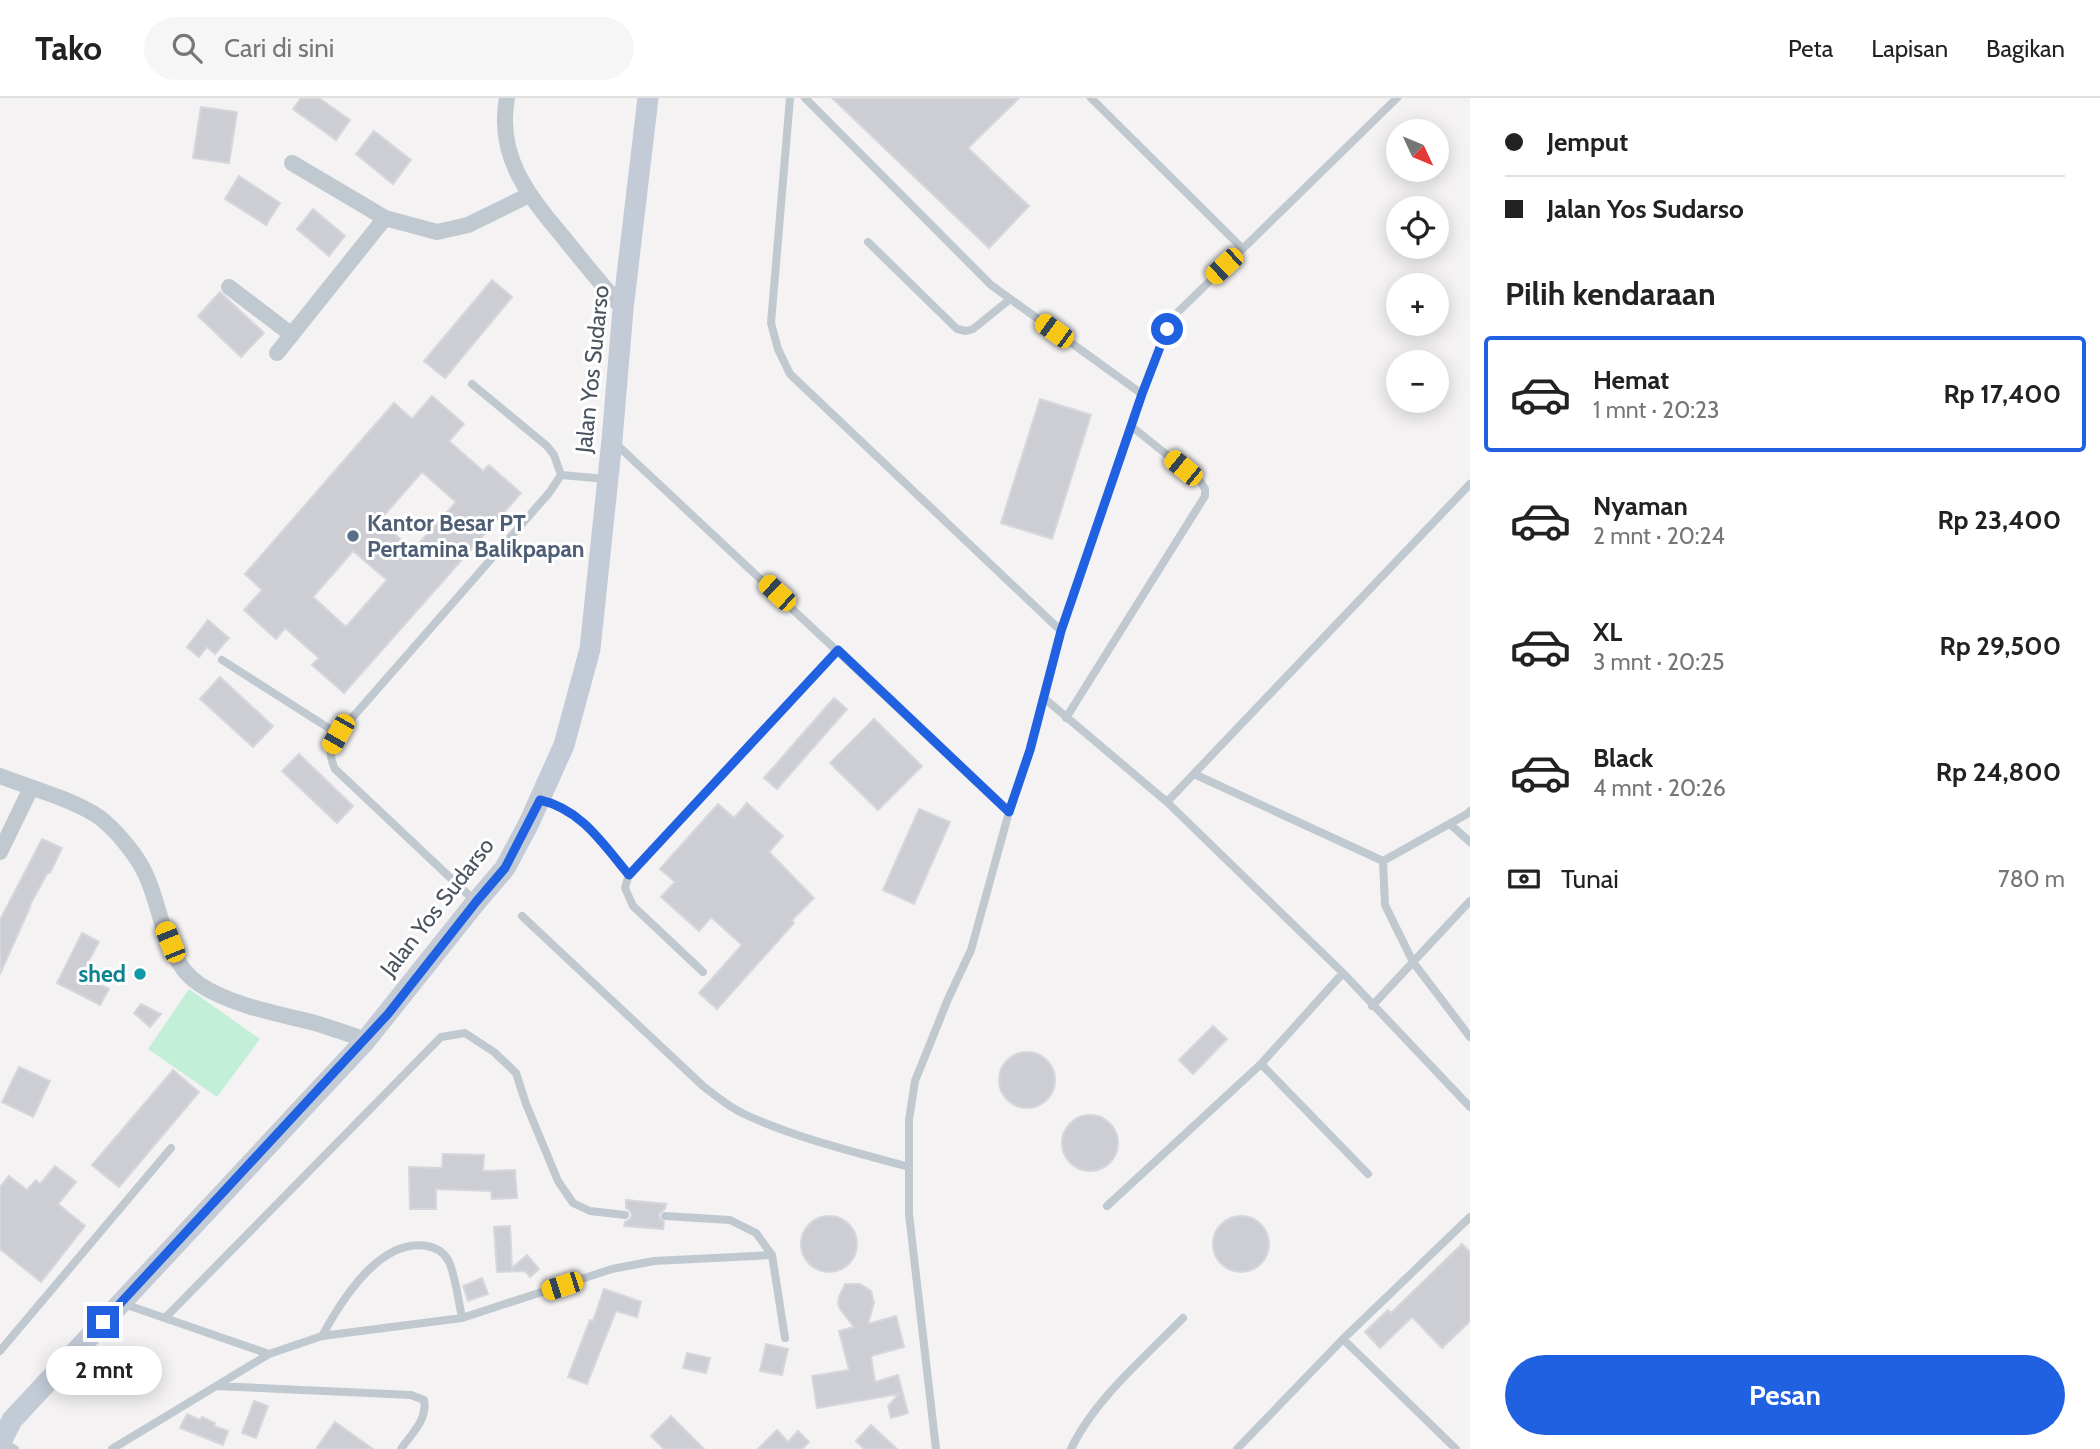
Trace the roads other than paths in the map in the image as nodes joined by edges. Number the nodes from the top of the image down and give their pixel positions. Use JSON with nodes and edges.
{"nodes":[{"id":1,"x":507,"y":98,"type":"edge"},
{"id":2,"x":648,"y":98,"type":"edge"},
{"id":3,"x":790,"y":98,"type":"edge"},
{"id":4,"x":805,"y":98,"type":"edge"},
{"id":5,"x":1091,"y":98,"type":"edge"},
{"id":6,"x":1397,"y":98,"type":"edge"},
{"id":7,"x":292,"y":163,"type":"dead end"},
{"id":8,"x":529,"y":195,"type":"junction"},
{"id":9,"x":386,"y":218,"type":"junction"},
{"id":10,"x":868,"y":242,"type":"dead end"},
{"id":11,"x":1242,"y":249,"type":"junction"},
{"id":12,"x":229,"y":287,"type":"dead end"},
{"id":13,"x":1009,"y":300,"type":"junction"},
{"id":14,"x":623,"y":309,"type":"junction"},
{"id":15,"x":292,"y":335,"type":"junction"},
{"id":16,"x":277,"y":352,"type":"dead end"},
{"id":17,"x":472,"y":384,"type":"dead end"},
{"id":18,"x":1142,"y":394,"type":"junction"},
{"id":19,"x":1131,"y":426,"type":"junction"},
{"id":20,"x":612,"y":440,"type":"junction"},
{"id":21,"x":561,"y":475,"type":"junction"},
{"id":22,"x":607,"y":479,"type":"junction"},
{"id":23,"x":1470,"y":484,"type":"edge"},
{"id":24,"x":1061,"y":631,"type":"junction"},
{"id":25,"x":838,"y":650,"type":"junction"},
{"id":26,"x":222,"y":660,"type":"dead end"},
{"id":27,"x":1044,"y":698,"type":"junction"},
{"id":28,"x":1066,"y":718,"type":"junction"},
{"id":29,"x":338,"y":734,"type":"junction"},
{"id":30,"x":1194,"y":774,"type":"junction"},
{"id":31,"x":0,"y":776,"type":"edge"},
{"id":32,"x":30,"y":789,"type":"junction"},
{"id":33,"x":540,"y":800,"type":"junction"},
{"id":34,"x":1167,"y":803,"type":"junction"},
{"id":35,"x":1470,"y":811,"type":"edge"},
{"id":36,"x":1009,"y":812,"type":"junction"},
{"id":37,"x":1450,"y":824,"type":"junction"},
{"id":38,"x":1470,"y":842,"type":"edge"},
{"id":39,"x":0,"y":852,"type":"edge"},
{"id":40,"x":1383,"y":861,"type":"junction"},
{"id":41,"x":629,"y":875,"type":"junction"},
{"id":42,"x":1470,"y":901,"type":"edge"},
{"id":43,"x":476,"y":902,"type":"junction"},
{"id":44,"x":522,"y":916,"type":"dead end"},
{"id":45,"x":1413,"y":962,"type":"junction"},
{"id":46,"x":703,"y":972,"type":"dead end"},
{"id":47,"x":1343,"y":973,"type":"junction"},
{"id":48,"x":1372,"y":1006,"type":"junction"},
{"id":49,"x":1470,"y":1037,"type":"edge"},
{"id":50,"x":366,"y":1040,"type":"junction"},
{"id":51,"x":1261,"y":1064,"type":"junction"},
{"id":52,"x":1470,"y":1107,"type":"edge"},
{"id":53,"x":171,"y":1148,"type":"dead end"},
{"id":54,"x":909,"y":1167,"type":"junction"},
{"id":55,"x":1368,"y":1174,"type":"dead end"},
{"id":56,"x":1107,"y":1206,"type":"dead end"},
{"id":57,"x":625,"y":1215,"type":"dead end"},
{"id":58,"x":665,"y":1216,"type":"dead end"},
{"id":59,"x":1470,"y":1217,"type":"edge"},
{"id":60,"x":772,"y":1255,"type":"junction"},
{"id":61,"x":121,"y":1303,"type":"junction"},
{"id":62,"x":165,"y":1318,"type":"junction"},
{"id":63,"x":463,"y":1318,"type":"junction"},
{"id":64,"x":1183,"y":1318,"type":"dead end"},
{"id":65,"x":322,"y":1336,"type":"junction"},
{"id":66,"x":785,"y":1338,"type":"dead end"},
{"id":67,"x":1343,"y":1339,"type":"junction"},
{"id":68,"x":0,"y":1351,"type":"edge"},
{"id":69,"x":269,"y":1354,"type":"junction"},
{"id":70,"x":216,"y":1387,"type":"junction"},
{"id":71,"x":6,"y":1418,"type":"edge"},
{"id":72,"x":5,"y":1445,"type":"edge"},
{"id":73,"x":111,"y":1449,"type":"edge"},
{"id":74,"x":401,"y":1449,"type":"edge"},
{"id":75,"x":936,"y":1449,"type":"edge"},
{"id":76,"x":1071,"y":1449,"type":"edge"},
{"id":77,"x":1237,"y":1449,"type":"edge"},
{"id":78,"x":1456,"y":1449,"type":"edge"}],
"edges":[{"from":1,"to":8,"type":"street"},
{"from":2,"to":14,"type":"main road","name":"Jalan Yos Sudarso"},
{"from":3,"to":24,"type":"lane"},
{"from":4,"to":13,"type":"lane"},
{"from":5,"to":11,"type":"lane"},
{"from":6,"to":11,"type":"lane"},
{"from":7,"to":9,"type":"street"},
{"from":8,"to":9,"type":"street"},
{"from":8,"to":14,"type":"street"},
{"from":9,"to":15,"type":"street"},
{"from":10,"to":13,"type":"lane"},
{"from":11,"to":18,"type":"lane"},
{"from":12,"to":15,"type":"street"},
{"from":13,"to":18,"type":"lane"},
{"from":14,"to":20,"type":"main road","name":"Jalan Yos Sudarso"},
{"from":15,"to":16,"type":"street"},
{"from":17,"to":21,"type":"lane"},
{"from":18,"to":19,"type":"lane"},
{"from":19,"to":24,"type":"lane"},
{"from":19,"to":28,"type":"lane"},
{"from":20,"to":22,"type":"main road","name":"Jalan Yos Sudarso"},
{"from":20,"to":25,"type":"lane"},
{"from":21,"to":22,"type":"lane"},
{"from":21,"to":29,"type":"lane"},
{"from":22,"to":33,"type":"main road","name":"Jalan Yos Sudarso"},
{"from":23,"to":30,"type":"lane"},
{"from":24,"to":27,"type":"lane"},
{"from":25,"to":36,"type":"lane"},
{"from":25,"to":41,"type":"lane"},
{"from":26,"to":29,"type":"lane"},
{"from":27,"to":28,"type":"lane"},
{"from":27,"to":36,"type":"lane"},
{"from":28,"to":34,"type":"lane"},
{"from":29,"to":43,"type":"lane"},
{"from":30,"to":34,"type":"lane"},
{"from":30,"to":40,"type":"lane"},
{"from":31,"to":32,"type":"street"},
{"from":32,"to":39,"type":"street"},
{"from":32,"to":50,"type":"street"},
{"from":33,"to":41,"type":"lane"},
{"from":33,"to":43,"type":"main road","name":"Jalan Yos Sudarso"},
{"from":34,"to":47,"type":"lane"},
{"from":35,"to":37,"type":"lane"},
{"from":36,"to":54,"type":"lane"},
{"from":37,"to":38,"type":"lane"},
{"from":37,"to":40,"type":"lane"},
{"from":40,"to":45,"type":"lane"},
{"from":41,"to":46,"type":"lane"},
{"from":42,"to":45,"type":"lane"},
{"from":43,"to":50,"type":"main road","name":"Jalan Yos Sudarso"},
{"from":44,"to":54,"type":"lane"},
{"from":45,"to":48,"type":"lane"},
{"from":45,"to":49,"type":"lane"},
{"from":47,"to":48,"type":"lane"},
{"from":47,"to":51,"type":"lane"},
{"from":48,"to":52,"type":"lane"},
{"from":50,"to":61,"type":"main road","name":"Jalan Yos Sudarso"},
{"from":51,"to":55,"type":"lane"},
{"from":51,"to":56,"type":"lane"},
{"from":53,"to":68,"type":"lane"},
{"from":54,"to":75,"type":"lane"},
{"from":57,"to":62,"type":"lane"},
{"from":58,"to":60,"type":"lane"},
{"from":59,"to":67,"type":"lane"},
{"from":60,"to":63,"type":"lane"},
{"from":60,"to":66,"type":"lane"},
{"from":61,"to":62,"type":"lane"},
{"from":61,"to":71,"type":"main road","name":"Jalan Yos Sudarso"},
{"from":62,"to":69,"type":"lane"},
{"from":63,"to":65,"type":"lane"},
{"from":63,"to":65,"type":"lane"},
{"from":64,"to":76,"type":"lane"},
{"from":65,"to":69,"type":"lane"},
{"from":67,"to":77,"type":"lane"},
{"from":67,"to":78,"type":"lane"},
{"from":69,"to":70,"type":"lane"},
{"from":70,"to":73,"type":"lane"},
{"from":70,"to":74,"type":"lane"},
{"from":71,"to":72,"type":"main road","name":"Jalan Yos Sudarso"}]}
